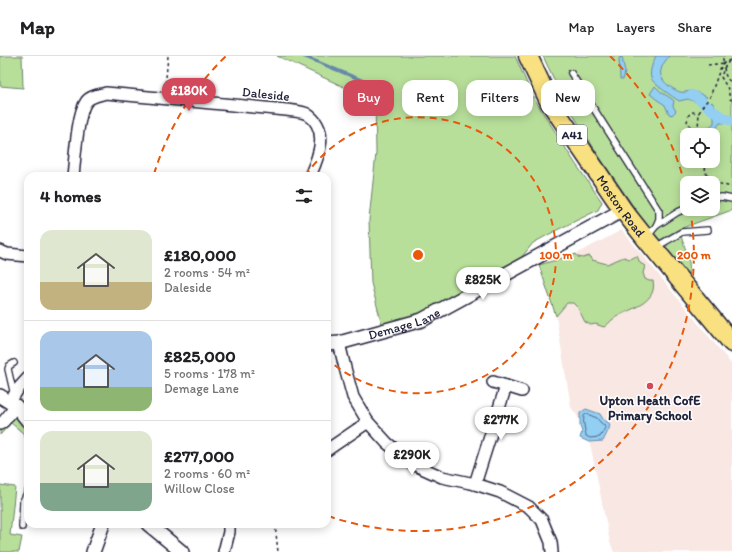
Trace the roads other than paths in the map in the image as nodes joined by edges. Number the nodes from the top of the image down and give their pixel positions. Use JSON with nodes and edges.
{"nodes":[{"id":1,"x":528,"y":56,"type":"edge"},
{"id":2,"x":571,"y":73,"type":"dead end"},
{"id":3,"x":73,"y":172,"type":"edge"},
{"id":4,"x":312,"y":172,"type":"edge"},
{"id":5,"x":720,"y":197,"type":"edge"},
{"id":6,"x":732,"y":199,"type":"edge"},
{"id":7,"x":623,"y":210,"type":"junction"},
{"id":8,"x":680,"y":211,"type":"edge"},
{"id":9,"x":708,"y":230,"type":"dead end"},
{"id":10,"x":652,"y":238,"type":"junction"},
{"id":11,"x":0,"y":251,"type":"edge"},
{"id":12,"x":24,"y":256,"type":"edge"},
{"id":13,"x":732,"y":343,"type":"edge"},
{"id":14,"x":333,"y":344,"type":"edge"},
{"id":15,"x":14,"y":363,"type":"dead end"},
{"id":16,"x":24,"y":382,"type":"edge"},
{"id":17,"x":493,"y":382,"type":"dead end"},
{"id":18,"x":506,"y":386,"type":"junction"},
{"id":19,"x":522,"y":391,"type":"dead end"},
{"id":20,"x":10,"y":400,"type":"edge"},
{"id":21,"x":24,"y":416,"type":"edge"},
{"id":22,"x":368,"y":422,"type":"junction"},
{"id":23,"x":0,"y":424,"type":"edge"},
{"id":24,"x":331,"y":447,"type":"edge"},
{"id":25,"x":475,"y":484,"type":"junction"},
{"id":26,"x":24,"y":499,"type":"edge"},
{"id":27,"x":22,"y":527,"type":"dead end"},
{"id":28,"x":102,"y":528,"type":"edge"},
{"id":29,"x":153,"y":528,"type":"edge"},
{"id":30,"x":229,"y":528,"type":"edge"},
{"id":31,"x":93,"y":552,"type":"edge"},
{"id":32,"x":182,"y":552,"type":"edge"},
{"id":33,"x":224,"y":552,"type":"edge"},
{"id":34,"x":552,"y":552,"type":"edge"}],
"edges":[{"from":1,"to":7,"type":"highway","name":"Moston Road","number":"A41"},
{"from":2,"to":10,"type":"lane"},
{"from":3,"to":4,"type":"street","name":"Daleside"},
{"from":5,"to":6,"type":"lane"},
{"from":7,"to":10,"type":"highway","name":"Moston Road","number":"A41"},
{"from":7,"to":14,"type":"street","name":"Demage Lane"},
{"from":8,"to":10,"type":"lane"},
{"from":9,"to":10,"type":"lane"},
{"from":10,"to":13,"type":"highway","name":"Moston Road","number":"A41"},
{"from":11,"to":12,"type":"street"},
{"from":14,"to":22,"type":"street"},
{"from":15,"to":20,"type":"lane"},
{"from":16,"to":20,"type":"street"},
{"from":17,"to":18,"type":"street"},
{"from":18,"to":19,"type":"street"},
{"from":18,"to":25,"type":"street"},
{"from":20,"to":21,"type":"street"},
{"from":20,"to":23,"type":"street"},
{"from":22,"to":24,"type":"street"},
{"from":22,"to":25,"type":"street"},
{"from":25,"to":34,"type":"street"},
{"from":26,"to":27,"type":"lane"},
{"from":28,"to":31,"type":"street"},
{"from":29,"to":32,"type":"street"},
{"from":30,"to":33,"type":"street"}]}
